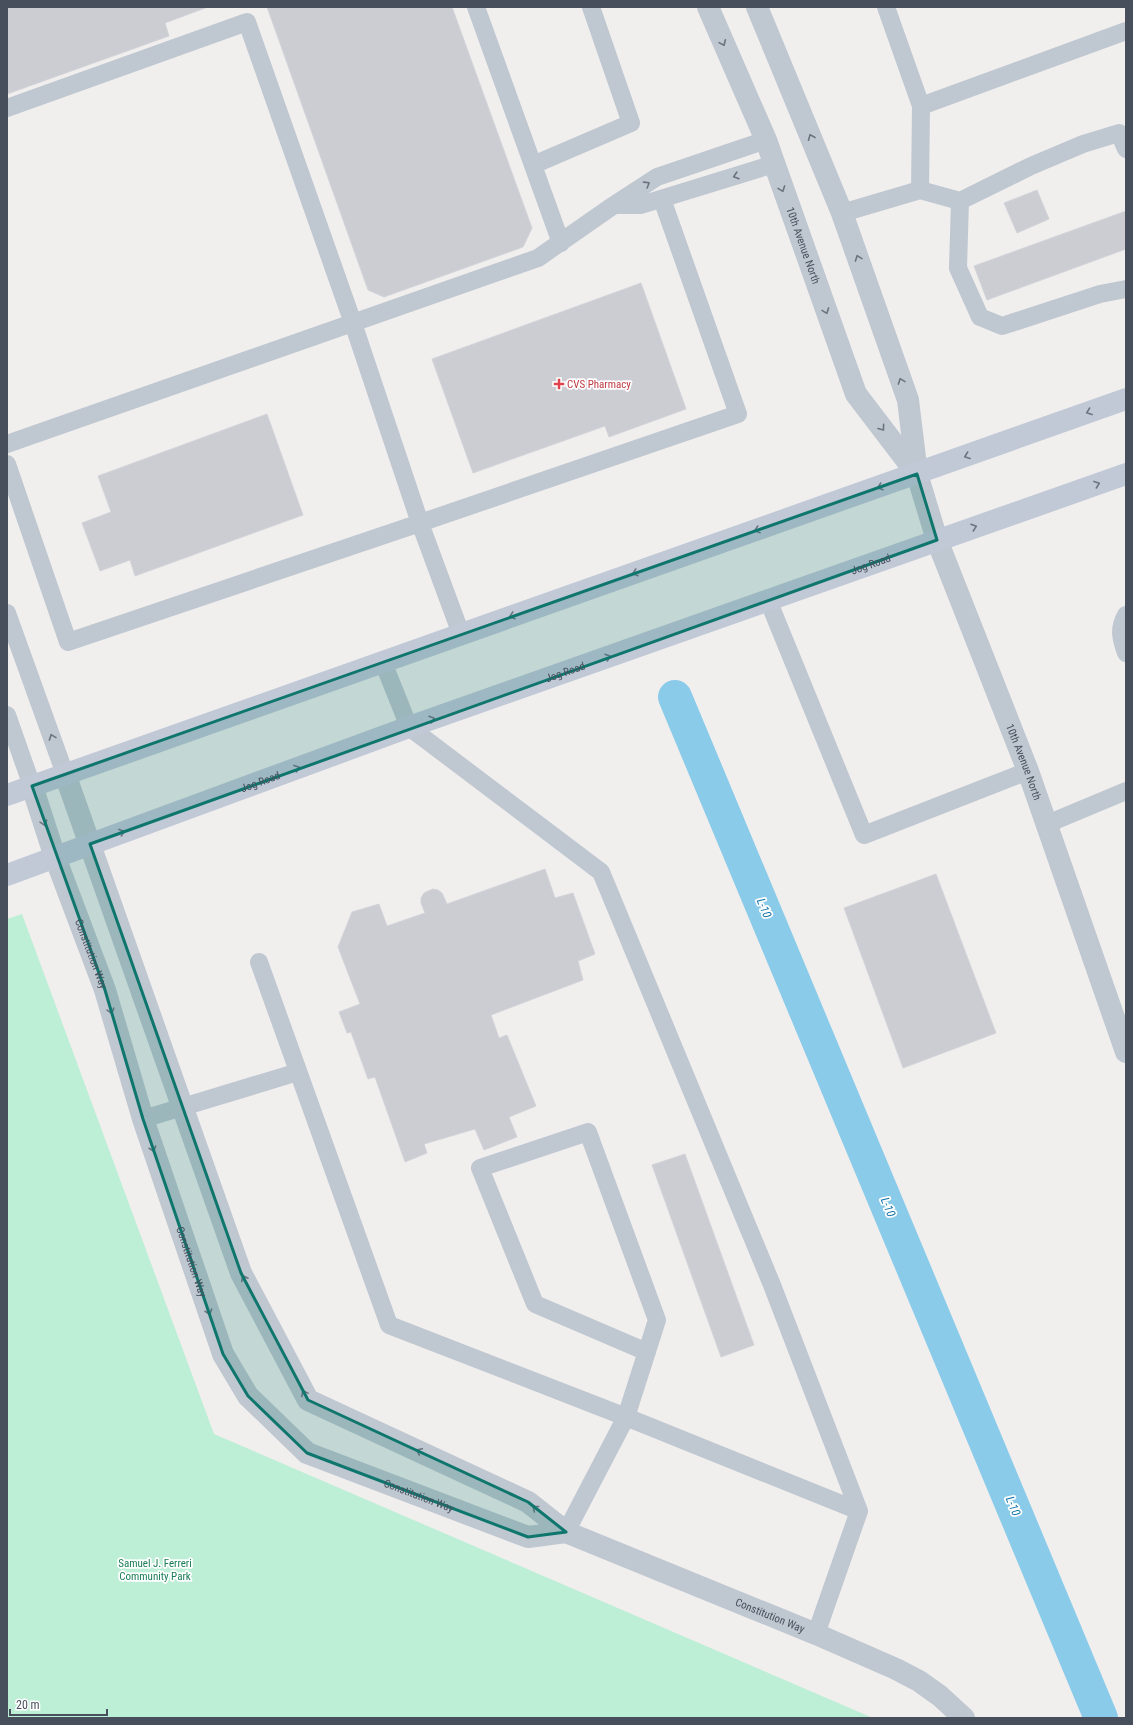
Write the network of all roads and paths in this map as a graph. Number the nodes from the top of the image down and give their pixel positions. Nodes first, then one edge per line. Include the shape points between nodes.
1 (476, 7) edge
2 (591, 7) edge
3 (708, 7) edge
4 (757, 7) edge
5 (886, 7) edge
6 (1126, 31) edge
7 (921, 106) junction
8 (7, 108) edge
9 (766, 140) junction
10 (1126, 149) edge
11 (774, 164) junction
12 (533, 165) junction
13 (920, 190) junction
14 (662, 199) junction
15 (960, 201) junction
16 (614, 205) junction
17 (842, 213) junction
18 (561, 243) junction
19 (1126, 289) edge
20 (353, 323) junction
21 (1126, 399) edge
22 (7, 444) edge
23 (7, 464) edge
24 (917, 474) junction
25 (1126, 474) edge
26 (420, 522) junction
27 (937, 540) junction
28 (768, 600) junction
29 (7, 613) edge
30 (1126, 615) edge
31 (461, 634) junction
32 (1126, 653) edge
33 (383, 662) junction
34 (7, 715) edge
35 (409, 727) junction
36 (1028, 771) junction
37 (65, 774) junction
38 (32, 786) junction
39 (1126, 791) edge
40 (7, 795) edge
41 (1047, 824) junction
42 (90, 844) junction
43 (55, 857) junction
44 (7, 875) edge
45 (259, 962) dead end
46 (1126, 1052) edge
47 (298, 1072) junction
48 (183, 1107) junction
49 (143, 1119) junction
50 (647, 1352) junction
51 (626, 1417) junction
52 (859, 1511) junction
53 (566, 1532) junction
54 (816, 1634) junction
55 (964, 1718) edge

1 - 12 lane
2 - 12 lane via 631,122
3 -> 9 street, 10th Avenue North
17 -> 4 street, 10th Avenue North
5 - 7 lane
6 - 7 lane
7 - 13 lane
8 - 20 lane via 247,22
9 - 11 street, 10th Avenue North
16 -> 9 lane via 657,177
10 - 15 lane via 1119,134 1083,144
11 -> 14 lane
11 -> 24 street, 10th Avenue North via 856,394
12 - 18 lane
13 - 15 lane
13 - 17 lane
14 - 16 lane via 641,205
14 - 26 lane via 738,414
15 - 19 lane via 958,268 980,317 1002,326 1100,294
16 - 18 lane
24 -> 17 street, 10th Avenue North via 908,400
18 - 20 lane via 538,258
20 - 22 lane
20 - 26 lane
21 -> 24 main road
23 - 26 lane via 68,642
24 - 27 street, 10th Avenue North
24 -> 31 main road
27 -> 25 main road, Jog Road
26 - 31 lane
27 - 28 main road, Jog Road
27 - 36 street, 10th Avenue North
35 -> 28 main road, Jog Road
28 - 36 lane via 864,835
37 -> 29 lane
30 - 32 lane via 1121,624 1120,638
31 - 33 main road
33 - 35 lane
33 - 37 main road
34 - 38 lane
42 -> 35 main road, Jog Road
35 - 52 lane via 601,872 772,1285
36 - 41 street, 10th Avenue North
37 - 38 main road
37 - 42 street, Constitution Way
38 - 40 main road
38 -> 43 street, Constitution Way
39 - 41 lane
41 - 46 street, 10th Avenue North
42 - 43 main road, Jog Road
42 - 48 street, Constitution Way
43 - 44 main road, Jog Road
43 -> 49 street, Constitution Way via 104,990
45 - 47 lane
47 - 48 lane
47 - 51 lane via 389,1325
48 - 49 lane
53 -> 48 street, Constitution Way via 528,1502 308,1400 241,1273
49 -> 53 street, Constitution Way via 223,1354 248,1396 307,1453 528,1537
50 - 50 lane via 657,1320 588,1132 480,1168 535,1304
50 - 51 lane
51 - 52 lane
51 - 53 lane
52 - 54 lane
53 - 54 street, Constitution Way
54 - 55 street, Constitution Way via 919,1681

